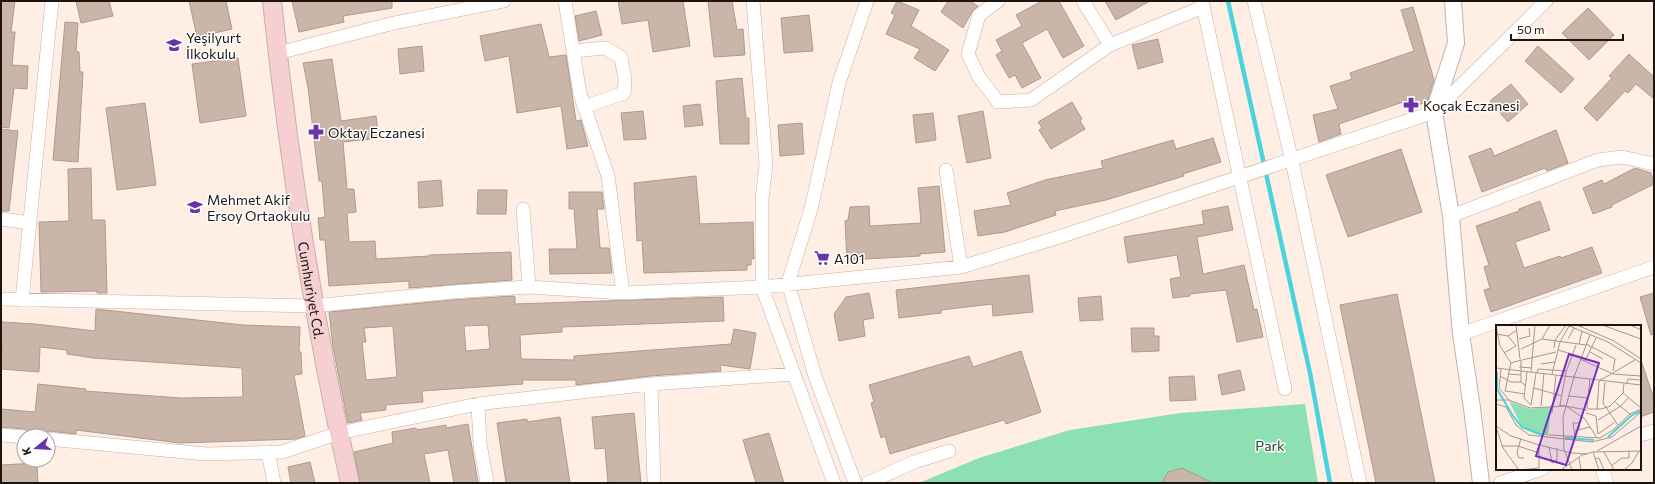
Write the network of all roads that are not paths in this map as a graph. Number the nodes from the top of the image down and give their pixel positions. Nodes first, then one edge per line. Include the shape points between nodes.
1 (52, 1) edge
2 (272, 1) edge
3 (504, 1) edge
4 (565, 1) edge
5 (753, 1) edge
6 (867, 1) edge
7 (998, 1) edge
8 (1083, 1) edge
9 (1254, 1) edge
10 (1453, 1) edge
11 (1546, 1) edge
12 (1203, 4) edge
13 (1110, 45) junction
14 (573, 51) junction
15 (278, 53) junction
16 (584, 107) junction
17 (1434, 112) junction
18 (1292, 161) junction
19 (1654, 164) edge
20 (946, 170) dead end
21 (1240, 177) junction
22 (523, 209) dead end
23 (1451, 216) junction
24 (1, 219) edge
25 (30, 223) junction
26 (960, 267) junction
27 (1654, 267) edge
28 (788, 283) junction
29 (529, 287) junction
30 (762, 287) junction
31 (623, 293) junction
32 (1, 299) edge
33 (22, 300) junction
34 (313, 306) junction
35 (1461, 334) junction
36 (794, 374) junction
37 (651, 384) junction
38 (1285, 389) dead end
39 (478, 404) junction
40 (1654, 431) edge
41 (339, 433) junction
42 (1, 434) edge
43 (1641, 435) edge
44 (16, 436) edge
45 (56, 440) edge
46 (949, 451) dead end
47 (268, 452) junction
48 (1539, 470) edge
49 (1602, 470) edge
50 (274, 483) edge
51 (350, 483) edge
52 (487, 483) edge
53 (654, 483) edge
54 (834, 483) edge
55 (855, 483) edge
56 (868, 483) edge
57 (1360, 483) edge
58 (1481, 483) edge
59 (1500, 483) edge
60 (1607, 483) edge

1 - 25 street
2 - 15 main road, Cumhuriyet Cd.
3 - 15 street via 394,23
4 - 14 street
5 - 30 street via 766,164 762,199
6 - 28 street via 839,83 811,209
7 - 13 street via 978,15 968,54 978,77 998,102 1031,100
8 - 13 street
9 - 18 street
10 - 17 street via 1456,43
11 - 17 street
12 - 13 street
12 - 21 street
14 - 16 street
14 - 16 street via 605,48 621,57 625,80 624,93
15 - 34 main road, Cumhuriyet Cd.
16 - 31 street via 608,176
17 - 18 street
17 - 23 street
18 - 21 street
18 - 57 street
19 - 23 street via 1622,157 1598,160
20 - 26 street
21 - 26 street
21 - 38 street
22 - 29 street
23 - 35 street
24 - 25 street
25 - 33 street
26 - 28 street
27 - 35 street
28 - 30 street
28 - 55 street via 815,376
29 - 31 street
29 - 34 street
30 - 31 street
30 - 36 street
32 - 33 street
33 - 34 street
34 - 41 main road, Cumhuriyet Cd.
35 - 58 street
36 - 37 street
36 - 54 street
37 - 39 street
37 - 53 street
39 - 41 street
39 - 52 street via 480,444
40 - 43 street
41 - 47 street via 282,452
41 - 51 main road, Cumhuriyet Cd.
42 - 44 street
45 - 47 street via 206,454
46 - 56 street via 914,462
47 - 50 street
48 - 59 street
49 - 60 street

